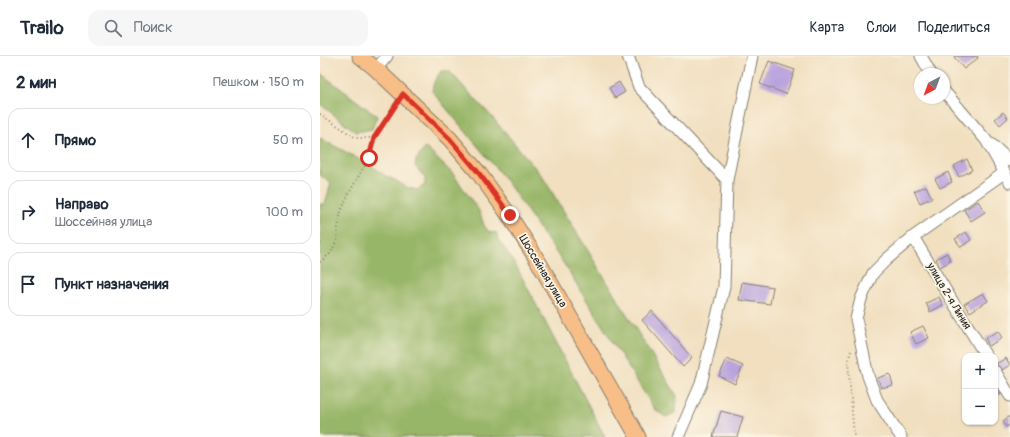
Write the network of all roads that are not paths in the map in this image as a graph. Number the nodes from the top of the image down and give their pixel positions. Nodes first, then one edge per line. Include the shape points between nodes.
1 (360, 56) edge
2 (387, 56) edge
3 (628, 56) edge
4 (752, 56) edge
5 (921, 56) edge
6 (928, 68) edge
7 (376, 69) junction
8 (950, 98) edge
9 (986, 140) junction
10 (1010, 161) edge
11 (1007, 178) edge
12 (727, 180) junction
13 (913, 237) junction
14 (984, 353) edge
15 (998, 377) edge
16 (1010, 396) edge
17 (638, 437) edge
18 (678, 437) edge
19 (901, 437) edge

1 - 7 main road, Шоссейная улица
2 - 7 street
3 - 12 street via 639,87
4 - 12 street
5 - 6 street
7 - 17 main road, Шоссейная улица via 450,139 510,215
8 - 9 street
9 - 10 street
9 - 11 street
11 - 13 street
12 - 18 street via 724,287 701,384
13 - 14 street, улица 2-я Линия
13 - 19 street via 873,274 861,299 856,319 868,376 877,400
15 - 16 street

